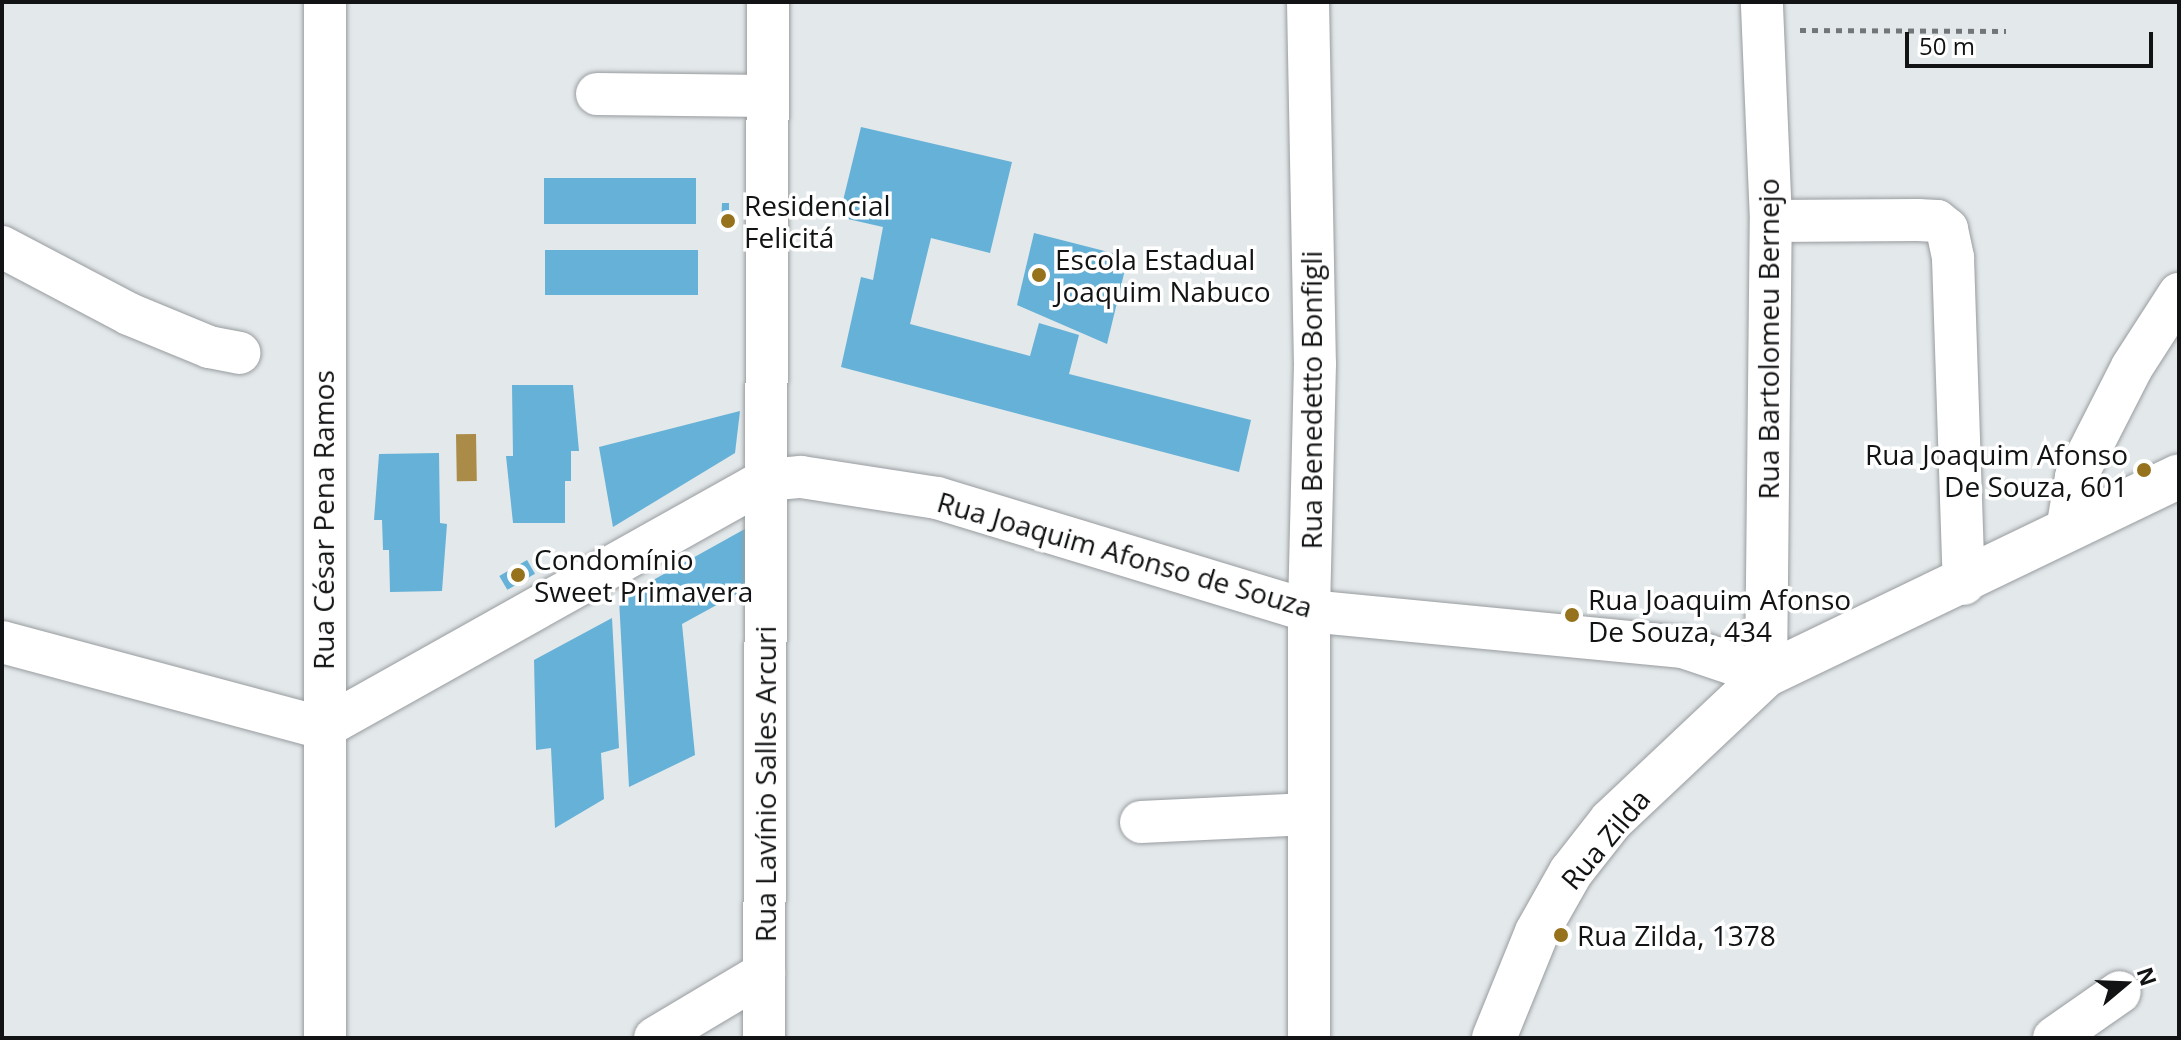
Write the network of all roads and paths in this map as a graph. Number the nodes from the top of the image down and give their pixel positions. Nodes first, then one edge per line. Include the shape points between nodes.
1 (325, 2) edge
2 (768, 2) edge
3 (1308, 2) edge
4 (1763, 16) edge
5 (2006, 31) dead end
6 (597, 94) dead end
7 (768, 96) junction
8 (1771, 221) junction
9 (2, 247) edge
10 (2179, 294) edge
11 (239, 353) dead end
12 (2179, 476) edge
13 (766, 480) junction
14 (2067, 530) junction
15 (1964, 584) junction
16 (1309, 611) junction
17 (2, 642) edge
18 (1766, 675) junction
19 (323, 728) junction
20 (1309, 814) junction
21 (1141, 822) dead end
22 (764, 973) junction
23 (2120, 992) dead end
24 (325, 1038) edge
25 (655, 1038) edge
26 (764, 1038) edge
27 (1309, 1038) edge
28 (1494, 1038) edge
29 (2054, 1038) edge

1 - 19 street, Rua César Pena Ramos
2 - 7 street, Rua Lavínio Salles Arcuri
3 - 16 street, Rua Benedetto Bonfigli via 1315,364
4 - 5 path
4 - 8 street, Rua Bartolomeu Bernejo
6 - 7 street
7 - 13 street, Rua Lavínio Salles Arcuri
8 - 15 street via 1937,221 1947,229 1953,258
8 - 18 street, Rua Bartolomeu Bernejo
9 - 11 street via 129,314 209,347
10 - 14 street via 2132,367 2076,477
12 - 14 main road
13 - 16 street, Rua Joaquim Afonso de Souza via 801,477 937,498
13 - 19 street, Rua Joaquim Afonso de Souza
13 - 22 street, Rua Lavínio Salles Arcuri
14 - 15 main road
15 - 18 main road
16 - 18 street, Rua Joaquim Afonso de Souza via 1683,647
16 - 20 street, Rua Benedetto Bonfigli
17 - 19 street
18 - 28 main road, Rua Zilda via 1611,821 1571,872 1537,932
19 - 24 street, Rua César Pena Ramos
20 - 21 street
20 - 27 street, Rua Benedetto Bonfigli
22 - 25 street
22 - 26 street, Rua Lavínio Salles Arcuri
23 - 29 street

